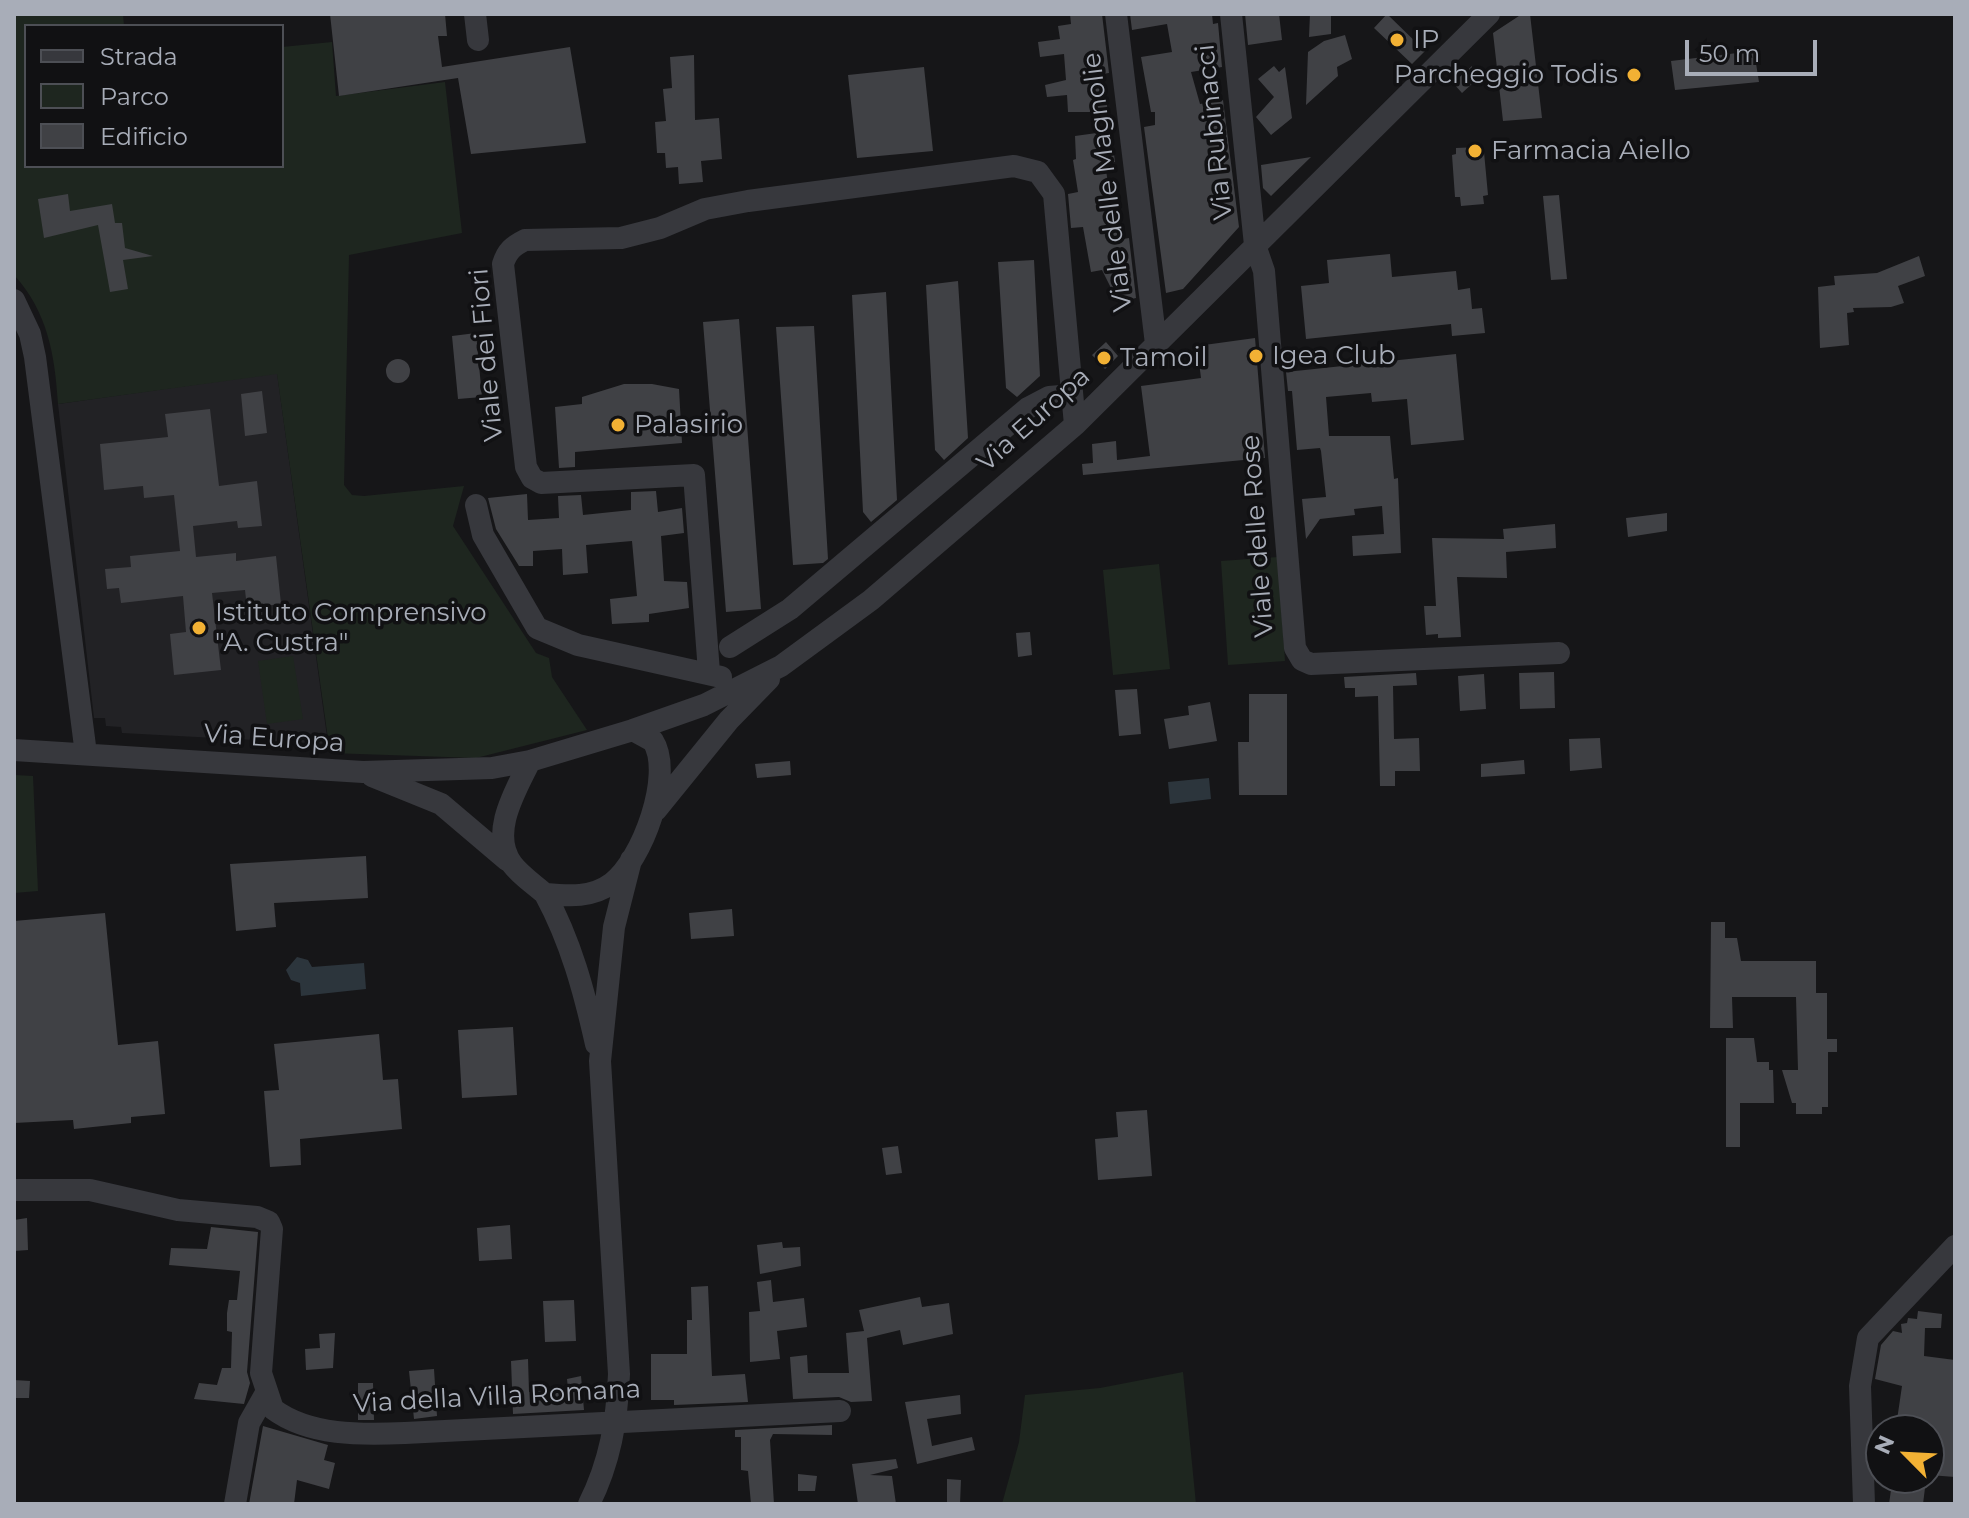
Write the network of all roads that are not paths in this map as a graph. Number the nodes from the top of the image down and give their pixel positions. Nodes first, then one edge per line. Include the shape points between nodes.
1 (475, 14) edge
2 (1116, 14) edge
3 (1231, 14) edge
4 (1489, 14) edge
5 (478, 40) dead end
6 (1255, 245) junction
7 (14, 300) edge
8 (1156, 344) junction
9 (1072, 395) junction
10 (1075, 425) junction
11 (476, 505) dead end
12 (730, 647) dead end
13 (1559, 653) dead end
14 (781, 666) junction
15 (709, 672) junction
16 (743, 685) junction
17 (633, 730) junction
18 (14, 750) edge
19 (86, 754) junction
20 (530, 761) junction
21 (363, 772) junction
22 (652, 815) junction
23 (631, 860) junction
24 (511, 864) junction
25 (545, 894) junction
26 (600, 1061) junction
27 (14, 1190) edge
28 (1955, 1246) edge
29 (266, 1393) junction
30 (840, 1411) dead end
31 (616, 1420) junction
32 (235, 1504) edge
33 (589, 1504) edge
34 (1864, 1504) edge

1 - 5 street
2 - 8 street, Viale delle Magnolie
3 - 6 street, Via Rubinacci
4 - 6 street, Via Europa
6 - 8 street, Via Europa
6 - 13 street, Viale delle Rose via 1264,271 1291,622 1302,660 1311,664
7 - 19 street via 35,357
8 - 10 street, Via Europa
9 - 10 street, Viale dei Fiori
9 - 12 street via 1049,397 1028,408 790,609
9 - 15 street, Viale dei Fiori via 1054,194 1038,172 1014,166 748,201 705,209 621,238 516,244 503,264 526,467 541,483 694,475
10 - 14 street, Via Europa via 871,600
11 - 15 street via 483,535 537,628 578,645
14 - 16 street, Via Europa
14 - 22 street
15 - 16 street
16 - 17 street, Via Europa
17 - 20 street
17 - 22 street via 653,741 659,751
18 - 19 street, Via Europa
19 - 21 street, Via Europa
20 - 21 street, Via Europa via 492,768
20 - 24 street via 509,802 503,841
21 - 24 street via 441,804
22 - 23 street
23 - 25 street via 613,882 590,894
23 - 26 street via 614,927
24 - 25 street
25 - 26 street via 565,930 581,977
26 - 31 street via 619,1374
27 - 29 street via 90,1190 156,1206 269,1222 261,1373
28 - 34 street via 1868,1338 1861,1371
29 - 31 street, Via della Villa Romana via 280,1415 339,1432
29 - 32 street via 249,1423
30 - 31 street, Via della Villa Romana
31 - 33 street via 602,1478

